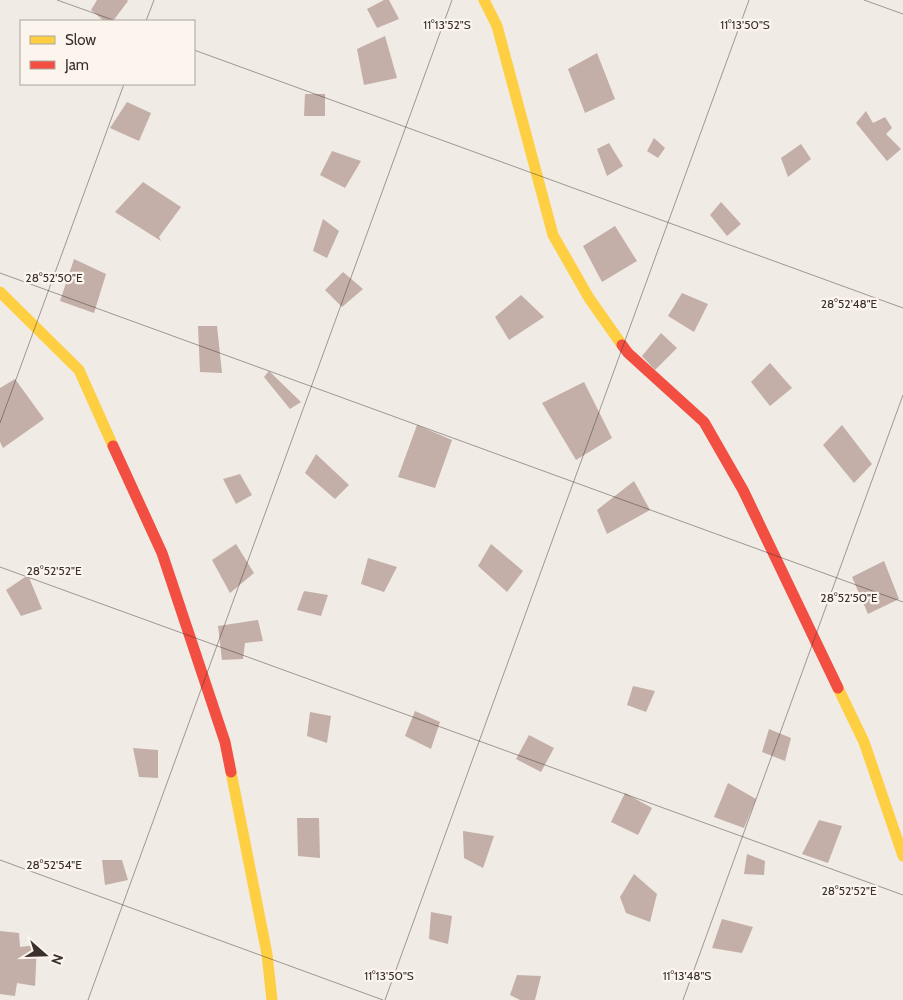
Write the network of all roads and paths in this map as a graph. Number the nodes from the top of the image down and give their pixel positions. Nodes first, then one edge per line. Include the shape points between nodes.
1 (484, 0) edge
2 (0, 292) edge
3 (903, 856) edge
4 (272, 1000) edge

1 - 3 street via 497,26 553,235 588,298 628,353 704,422 744,490 864,742
2 - 4 street via 79,370 162,553 225,742 267,954

